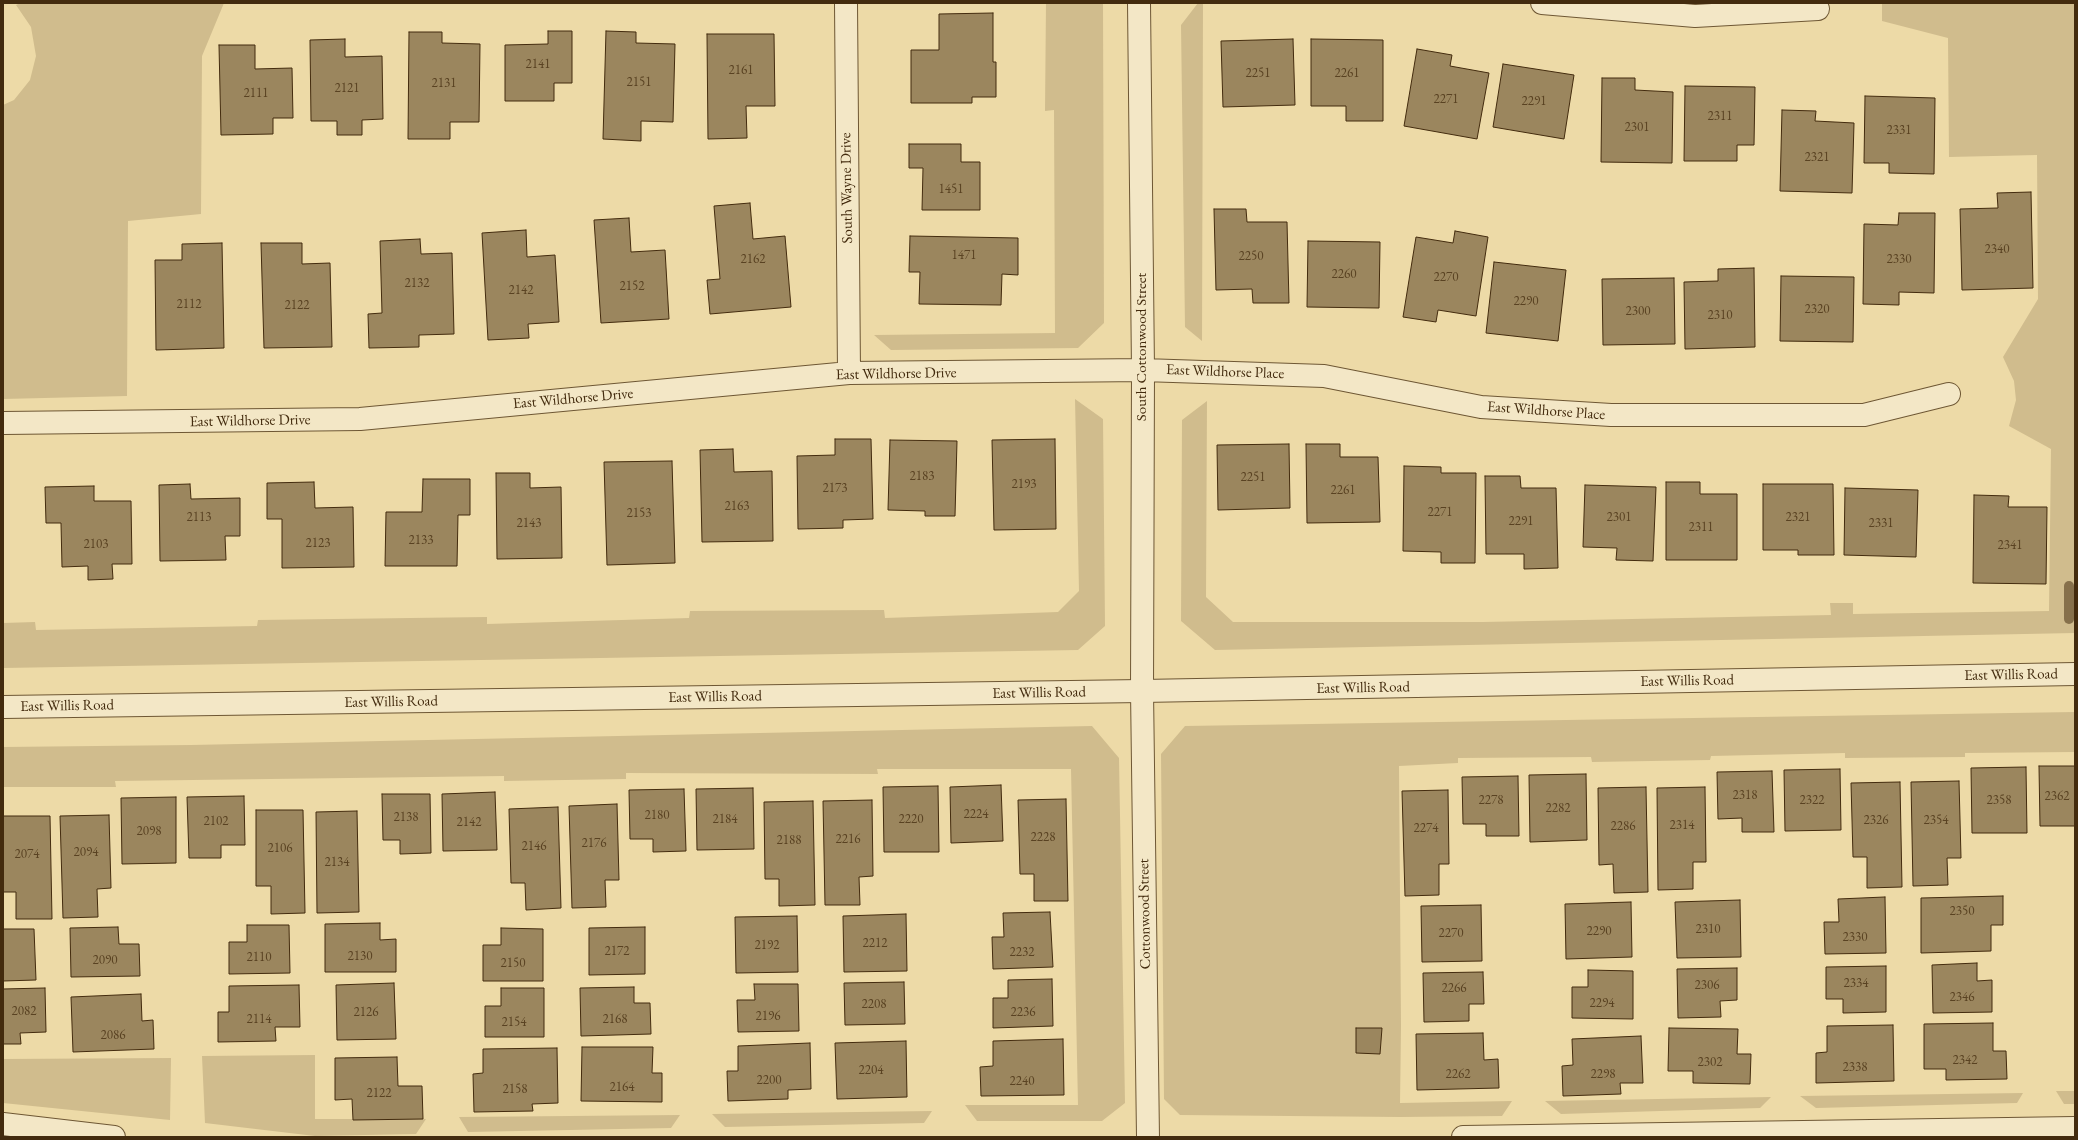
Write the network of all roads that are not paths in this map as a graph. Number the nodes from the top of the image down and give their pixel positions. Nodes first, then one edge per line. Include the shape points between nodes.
1 (846, 3) edge
2 (1139, 3) edge
3 (1542, 3) edge
4 (1818, 9) dead end
5 (1143, 370) junction
6 (849, 374) junction
7 (1949, 394) dead end
8 (3, 424) edge
9 (2075, 674) edge
10 (1142, 691) junction
11 (3, 707) edge
12 (3, 1124) edge
13 (2075, 1128) edge
14 (114, 1137) edge
15 (1148, 1137) edge
16 (1463, 1137) edge

1 - 6 street, South Wayne Drive
2 - 5 street, South Cottonwood Street
3 - 4 street via 1695,16
5 - 6 street, East Wildhorse Drive
5 - 7 street, East Wildhorse Place via 1324,376 1482,407 1611,415 1864,415
5 - 10 street, South Cottonwood Street
6 - 8 street, East Wildhorse Drive via 360,419
9 - 10 street, East Willis Road
10 - 11 street, East Willis Road
10 - 15 street, Cottonwood Street
12 - 14 street
13 - 16 street

